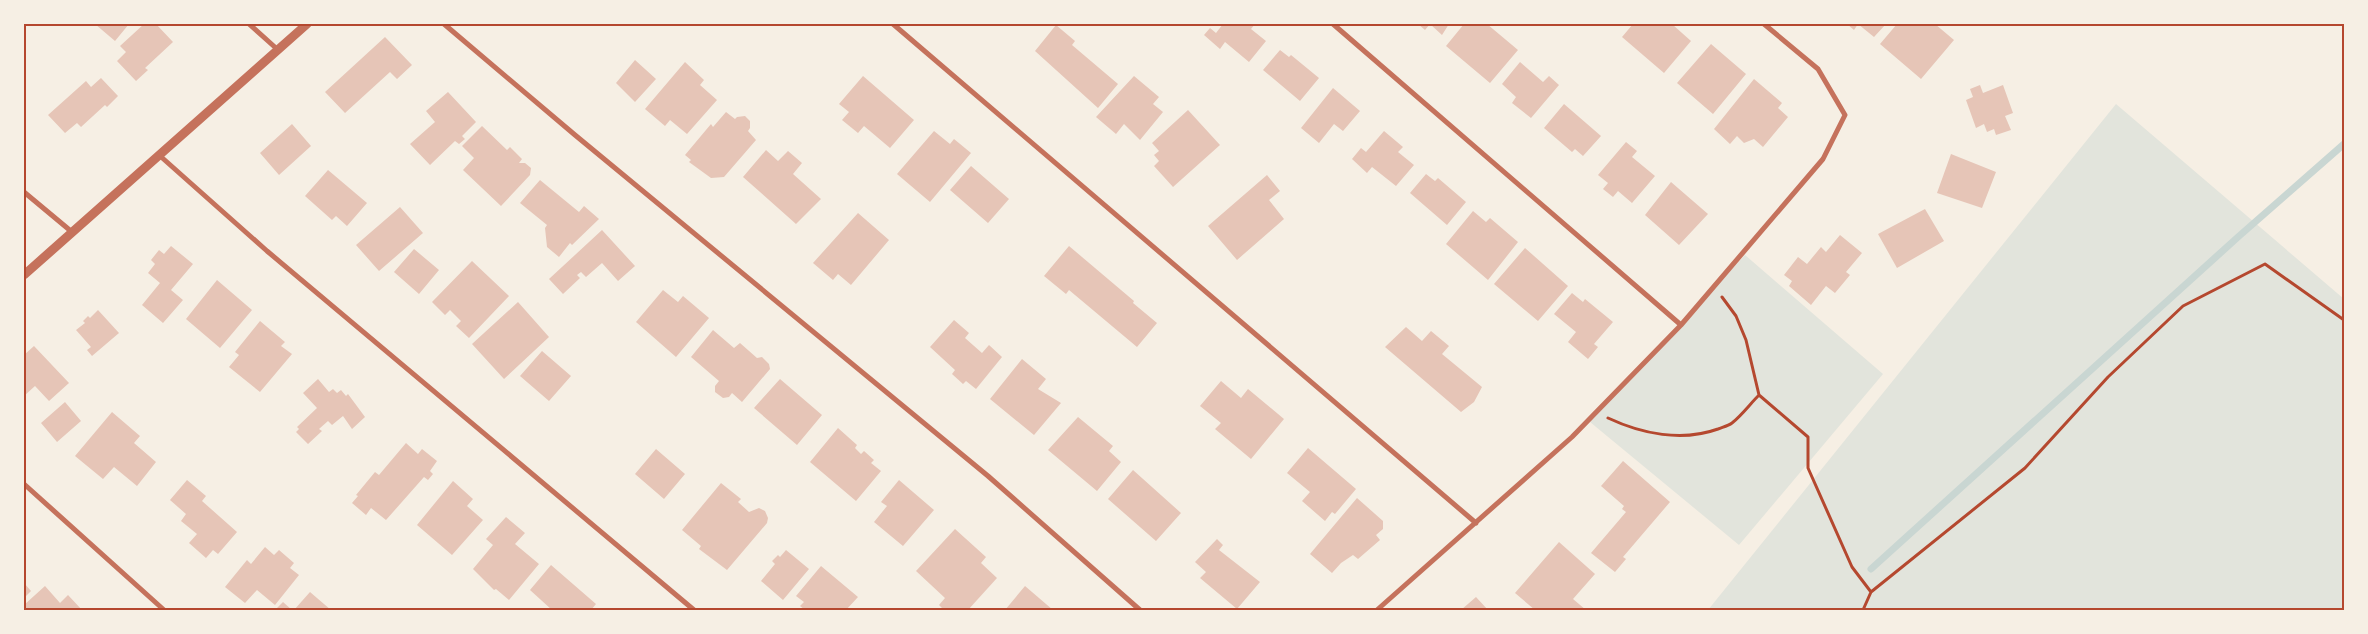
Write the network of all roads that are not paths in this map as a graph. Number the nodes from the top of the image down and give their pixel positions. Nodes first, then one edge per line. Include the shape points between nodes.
1 (249, 24) edge
2 (307, 24) edge
3 (444, 24) edge
4 (893, 24) edge
5 (1333, 24) edge
6 (1764, 24) edge
7 (278, 50) junction
8 (159, 155) junction
9 (24, 192) edge
10 (72, 232) junction
11 (24, 275) edge
12 (1681, 325) junction
13 (24, 484) edge
14 (1476, 523) junction
15 (164, 610) edge
16 (694, 610) edge
17 (1140, 610) edge
18 (1377, 610) edge

1 - 7 street
2 - 7 street
3 - 17 street via 988,476
4 - 14 street
5 - 12 street
6 - 12 street via 1818,69 1845,115 1823,160
7 - 8 street
8 - 10 street
8 - 16 street via 267,251
9 - 10 street
10 - 11 street
12 - 14 street via 1572,437
13 - 15 street
14 - 18 street

